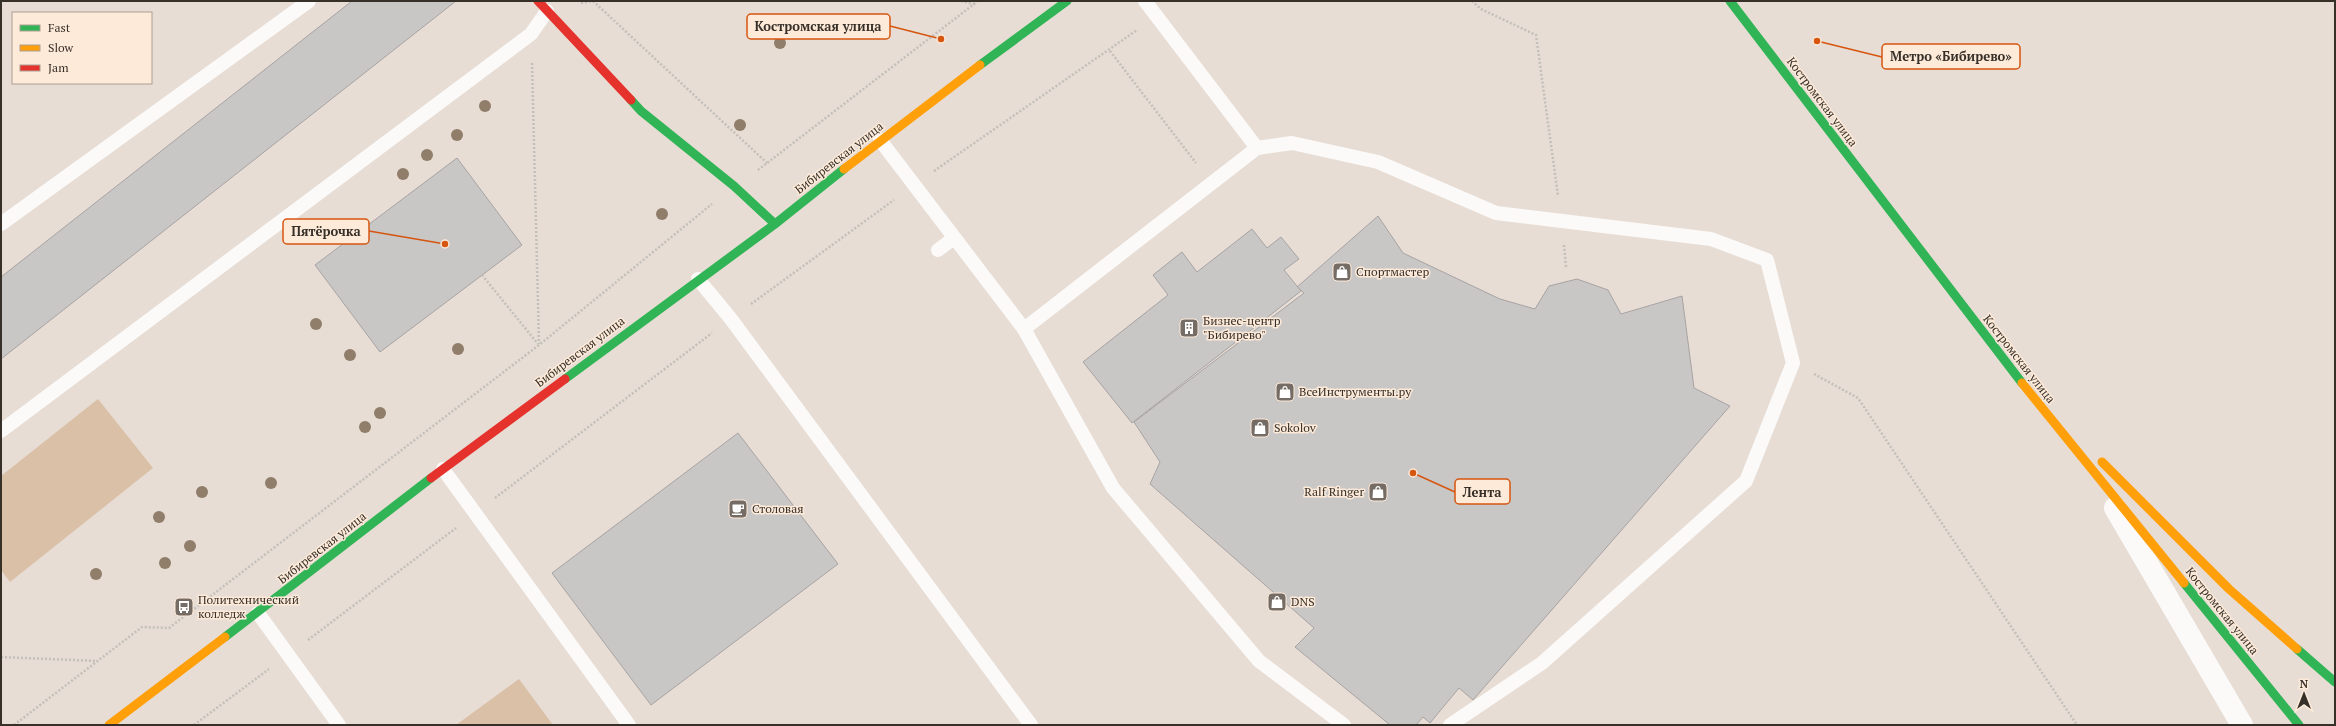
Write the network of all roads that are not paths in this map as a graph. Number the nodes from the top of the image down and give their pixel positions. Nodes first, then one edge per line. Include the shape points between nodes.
1 (309, 1) edge
2 (1067, 1) edge
3 (1145, 1) edge
4 (1730, 1) edge
5 (542, 6) edge
6 (880, 140) junction
7 (1257, 148) junction
8 (1, 224) edge
9 (775, 224) junction
10 (954, 238) junction
11 (938, 250) dead end
12 (698, 279) junction
13 (1024, 329) junction
14 (2019, 379) junction
15 (1, 431) edge
16 (2085, 446) dead end
17 (2094, 464) junction
18 (443, 469) junction
19 (258, 613) junction
20 (2335, 682) edge
21 (109, 725) edge
22 (339, 725) edge
23 (629, 725) edge
24 (1031, 725) edge
25 (1344, 725) edge
26 (1450, 725) edge
27 (2242, 725) edge
28 (2299, 725) edge

1 - 8 lane
2 - 6 main road, Бибиревская улица
3 - 7 lane
4 - 14 main road, Костромская улица
5 - 9 main road via 641,111 734,186
5 - 15 lane via 531,34
6 - 9 main road, Бибиревская улица
6 - 10 lane
7 - 13 lane
7 - 26 lane via 1292,143 1378,162 1496,213 1711,239 1767,260 1793,363 1746,481 1542,663
9 - 12 main road, Бибиревская улица
10 - 11 lane
10 - 13 lane
12 - 18 main road, Бибиревская улица
12 - 24 lane via 731,319
13 - 25 lane via 1113,488 1260,661
14 - 16 main road
14 - 17 main road, Костромская улица
17 - 20 main road via 2229,589
17 - 27 street
17 - 28 main road, Костромская улица
18 - 19 main road, Бибиревская улица
18 - 23 lane
19 - 21 main road, Бибиревская улица
19 - 22 lane

